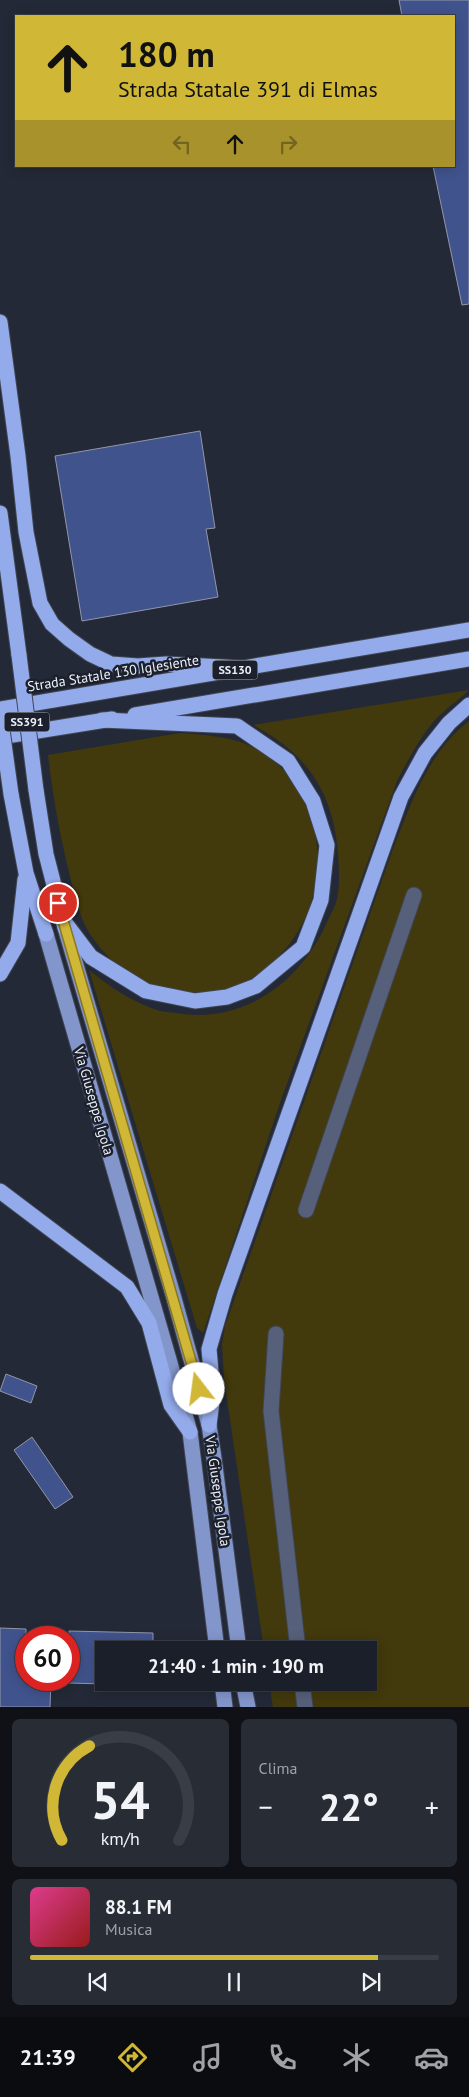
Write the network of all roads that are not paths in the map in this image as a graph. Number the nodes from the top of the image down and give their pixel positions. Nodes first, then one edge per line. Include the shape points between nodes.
1 (0, 322) edge
2 (0, 513) edge
3 (469, 630) edge
4 (469, 659) edge
5 (242, 668) junction
6 (469, 705) edge
7 (0, 709) edge
8 (0, 715) edge
9 (102, 720) junction
10 (0, 737) edge
11 (26, 873) junction
12 (414, 895) dead end
13 (64, 925) junction
14 (46, 934) joint
15 (0, 974) edge
16 (0, 1191) edge
17 (306, 1210) dead end
18 (276, 1334) dead end
19 (208, 1425) junction
20 (190, 1432) junction
21 (216, 1641) edge
22 (238, 1641) edge
23 (297, 1641) edge
24 (223, 1691) edge
25 (245, 1691) edge
26 (303, 1691) edge
27 (225, 1707) edge
28 (248, 1707) edge
29 (305, 1707) edge

1 - 5 highway via 26,532 40,603 52,624 90,654 110,664
2 - 13 highway, SS391, bridge via 36,790 46,854
3 - 5 highway, Strada Statale 130 Iglesiente / SS130
4 - 9 highway, SS130
5 - 7 highway, Strada Statale 130 Iglesiente / SS130
6 - 19 highway via 449,723 425,753 401,797 223,1303 209,1349 212,1394
8 - 11 highway, SS391, bridge
9 - 10 highway, SS130
9 - 13 highway via 236,726 288,762 313,801 327,845 321,900 303,947 256,986 228,997 195,1001 146,991 92,957
11 - 14 highway, SS391
11 - 15 highway via 18,943
12 - 17 street
13 - 19 main road, Via Giuseppe Igola
14 - 20 main road, Via Giuseppe Igola
16 - 20 highway via 127,1287 149,1323 171,1405
18 - 23 street via 271,1411
19 - 22 main road, Via Giuseppe Igola
20 - 21 main road, Via Giuseppe Igola
24 - 27 main road
25 - 28 main road
26 - 29 street

